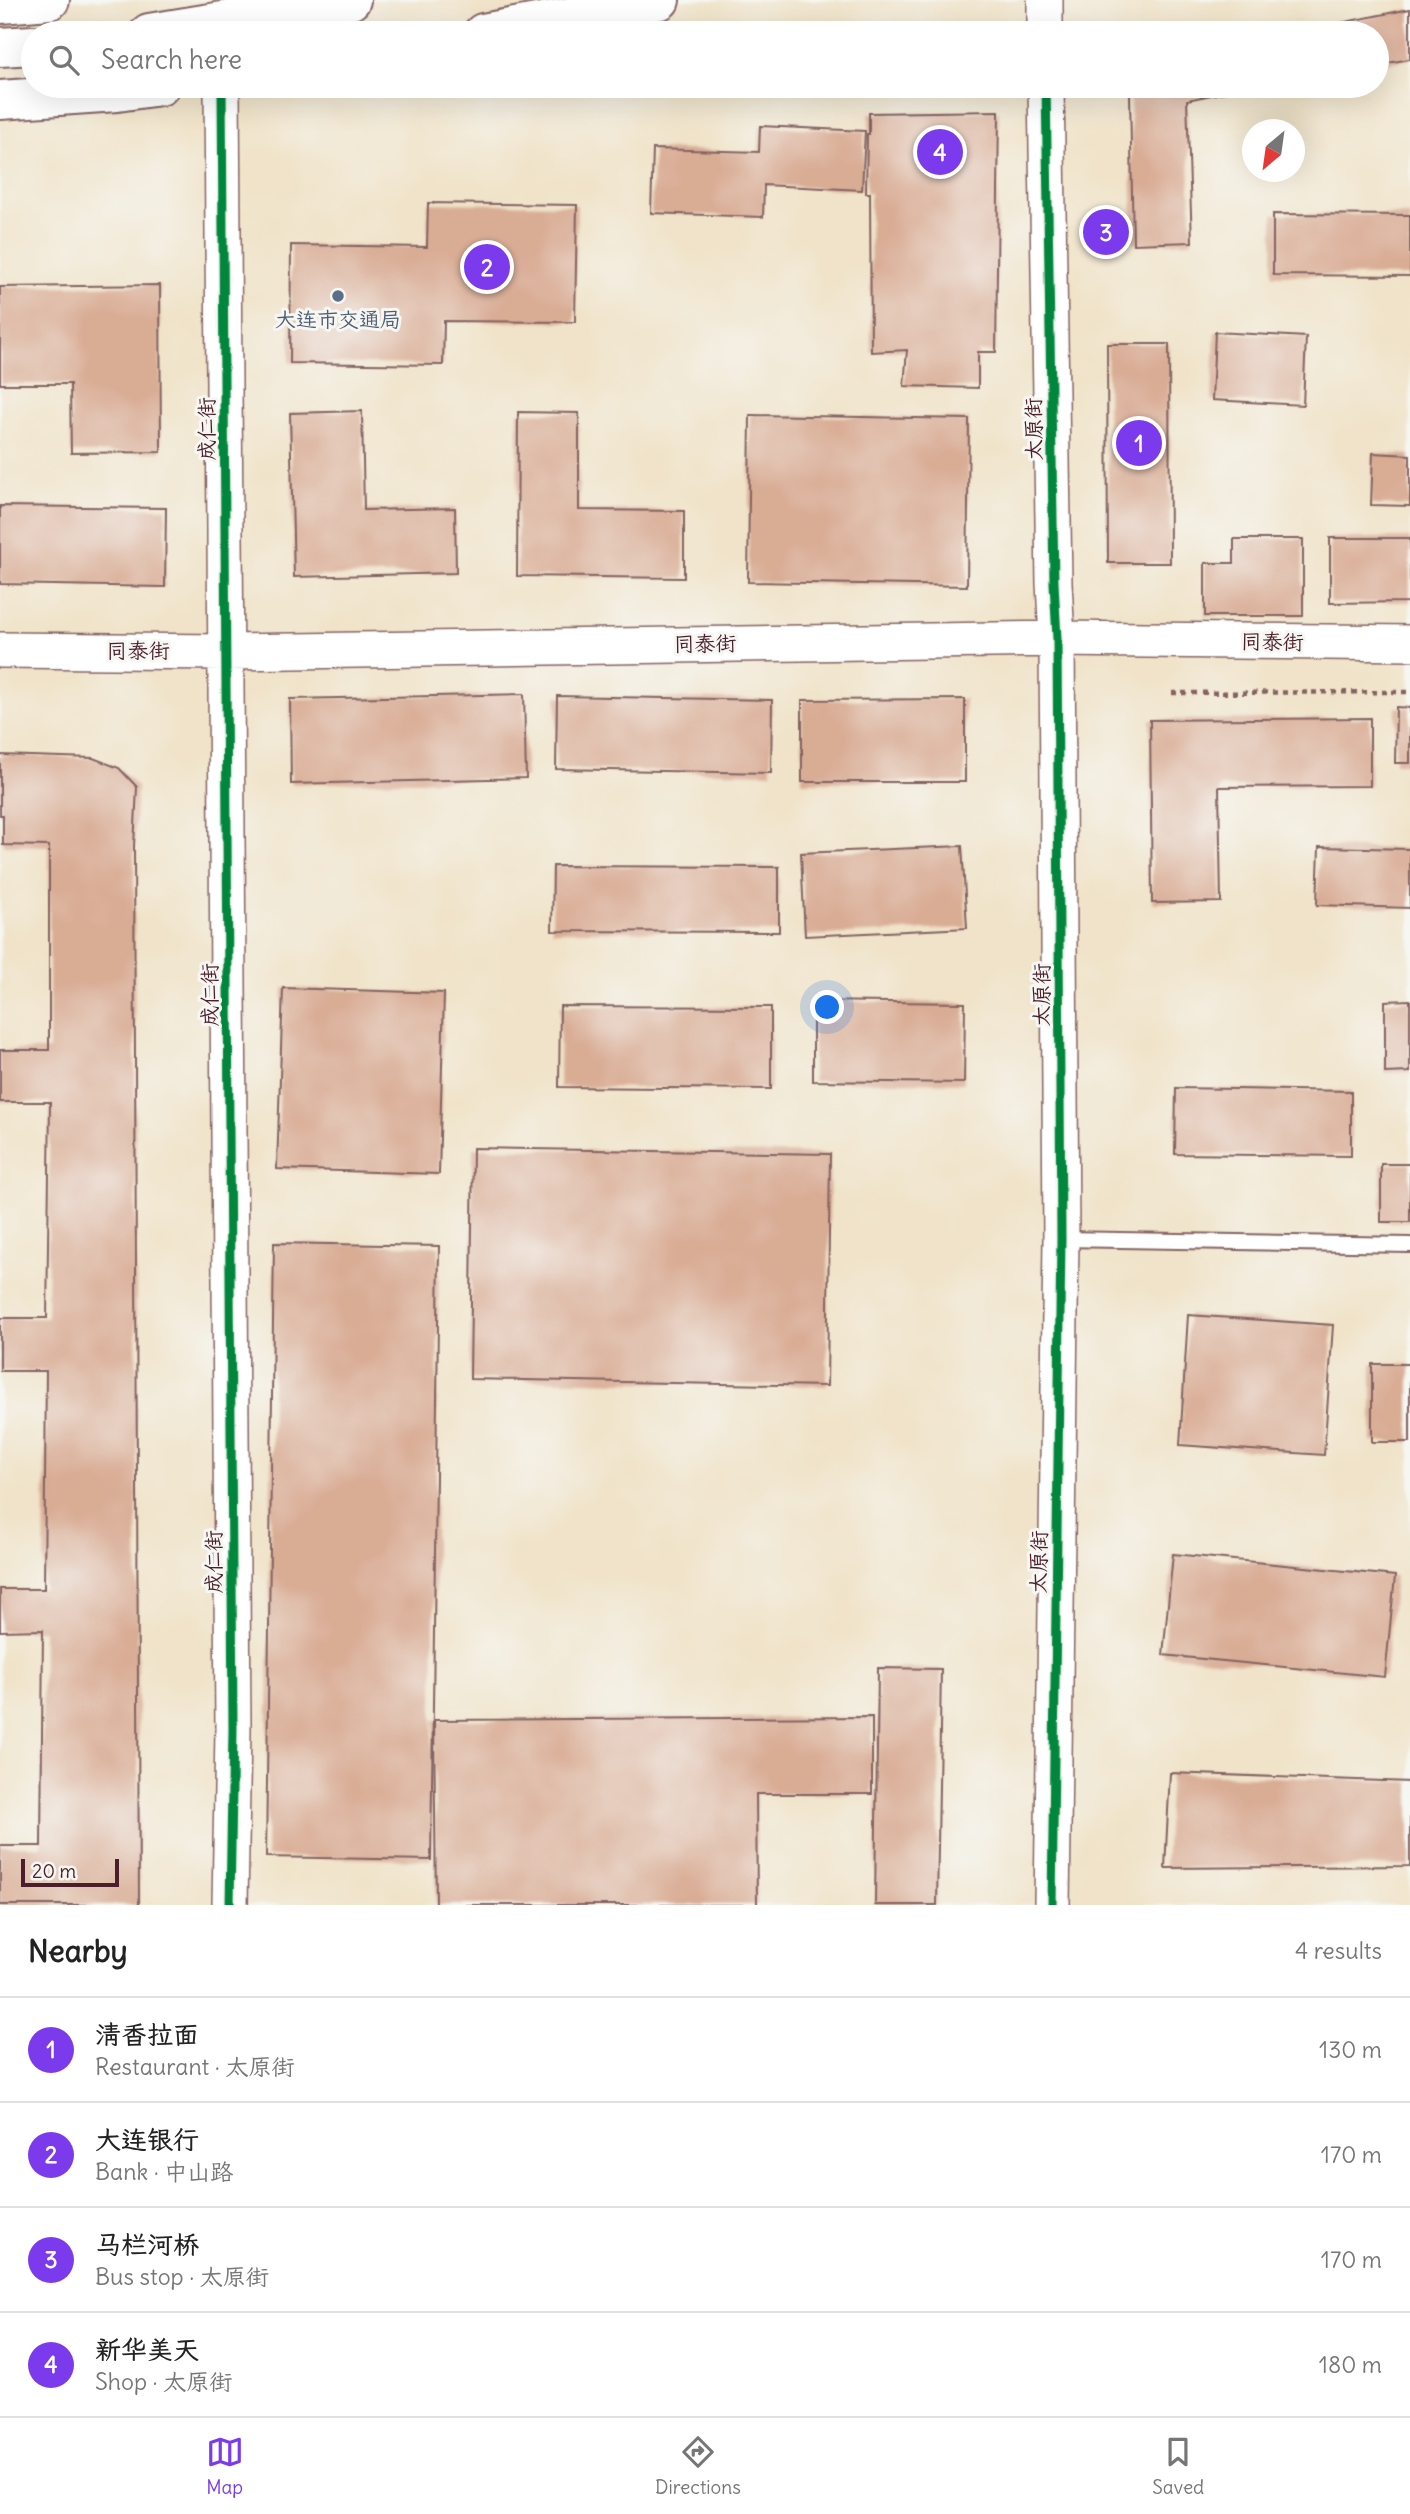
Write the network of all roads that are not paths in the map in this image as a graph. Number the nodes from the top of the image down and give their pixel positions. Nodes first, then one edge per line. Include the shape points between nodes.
1 (50, 0) edge
2 (351, 0) edge
3 (660, 0) edge
4 (1045, 0) edge
5 (0, 4) edge
6 (221, 18) edge
7 (547, 21) edge
8 (1045, 21) edge
9 (21, 46) edge
10 (0, 47) edge
11 (29, 98) edge
12 (222, 98) edge
13 (1046, 98) edge
14 (0, 100) edge
15 (1057, 639) junction
16 (1410, 643) edge
17 (0, 650) edge
18 (226, 652) junction
19 (1061, 1239) junction
20 (1410, 1245) edge
21 (230, 1905) edge
22 (1052, 1905) edge

1 - 5 main road
2 - 6 main road
3 - 7 main road
4 - 8 street
9 - 10 main road
11 - 14 main road
12 - 18 street, 成仁街
13 - 15 street, 太原街
15 - 16 street, 同泰街
15 - 18 street, 同泰街
15 - 19 street, 太原街
17 - 18 street, 同泰街
18 - 21 street, 成仁街 via 233,1729
19 - 20 lane
19 - 22 street, 太原街

